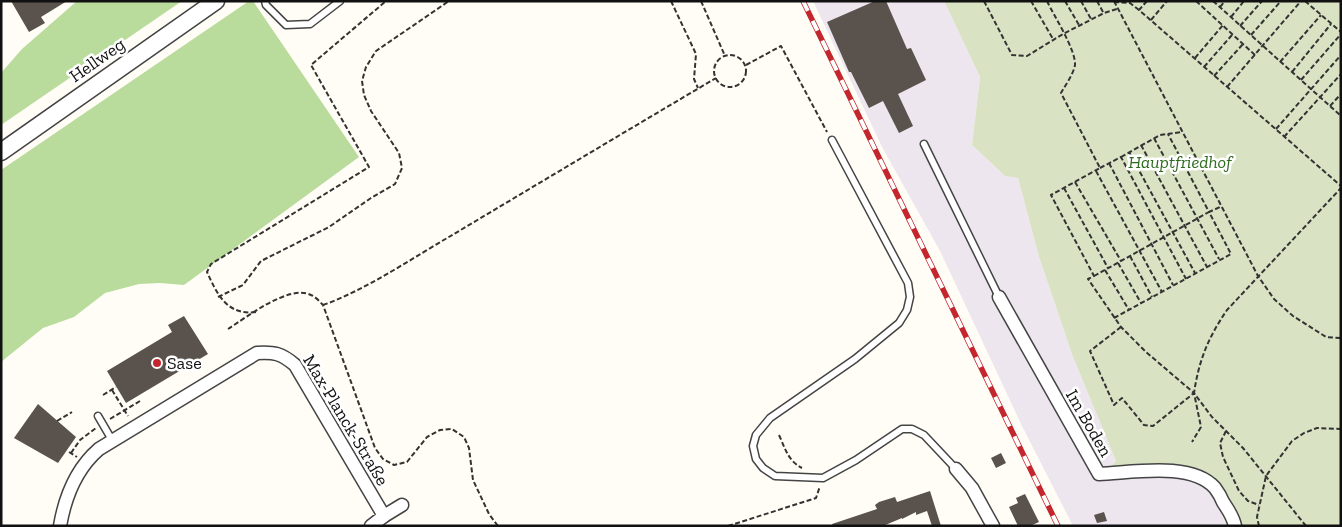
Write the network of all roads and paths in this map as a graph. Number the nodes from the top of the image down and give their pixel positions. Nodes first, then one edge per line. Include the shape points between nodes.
1 (216, 1) edge
2 (265, 1) edge
3 (340, 1) edge
4 (386, 1) edge
5 (449, 1) edge
6 (671, 1) edge
7 (701, 1) edge
8 (984, 1) edge
9 (1031, 1) edge
10 (1046, 1) edge
11 (1065, 1) edge
12 (1080, 1) edge
13 (1097, 1) edge
14 (1147, 1) edge
15 (1167, 1) edge
16 (1196, 1) edge
17 (1213, 1) edge
18 (1225, 1) edge
19 (1244, 1) edge
20 (1262, 1) edge
21 (1281, 1) edge
22 (1301, 1) edge
23 (1305, 1) edge
24 (1114, 2) edge
25 (1131, 2) edge
26 (1220, 7) junction
27 (1117, 9) junction
28 (1139, 10) junction
29 (1104, 13) junction
30 (1321, 15) junction
31 (1231, 17) junction
32 (1091, 20) junction
33 (1151, 20) junction
34 (1331, 24) junction
35 (1223, 25) junction
36 (1079, 26) junction
37 (1240, 26) junction
38 (1341, 33) edge
39 (1063, 34) junction
40 (1232, 34) junction
41 (1251, 35) junction
42 (1053, 39) junction
43 (1243, 44) junction
44 (1263, 46) junction
45 (1255, 55) junction
46 (1341, 55) edge
47 (725, 56) junction
48 (1194, 58) junction
49 (1280, 62) junction
50 (746, 65) junction
51 (1204, 67) junction
52 (1292, 72) junction
53 (1341, 74) edge
54 (1214, 76) junction
55 (716, 78) junction
56 (1302, 80) junction
57 (1227, 87) junction
58 (698, 88) junction
59 (1311, 89) junction
60 (1341, 94) edge
61 (1320, 97) junction
62 (1330, 106) junction
63 (1341, 116) edge
64 (1276, 130) junction
65 (1182, 132) junction
66 (1168, 134) junction
67 (1284, 137) junction
68 (1154, 138) junction
69 (832, 140) joint
70 (924, 144) dead end
71 (1141, 145) junction
72 (1, 152) edge
73 (1129, 152) junction
74 (1120, 157) junction
75 (1109, 163) junction
76 (1100, 168) junction
77 (1096, 170) junction
78 (1075, 182) junction
79 (1341, 187) edge
80 (1064, 188) junction
81 (1221, 206) junction
82 (1209, 212) junction
83 (1198, 219) junction
84 (1185, 226) junction
85 (1173, 232) junction
86 (1164, 238) junction
87 (1152, 244) junction
88 (1140, 250) junction
89 (1130, 256) junction
90 (1220, 260) junction
91 (1120, 262) junction
92 (1207, 267) junction
93 (1107, 269) junction
94 (1196, 273) junction
95 (1094, 276) junction
96 (1258, 276) junction
97 (1186, 279) junction
98 (1173, 286) junction
99 (1162, 292) junction
100 (218, 297) junction
101 (999, 297) joint
102 (1152, 297) junction
103 (1141, 303) junction
104 (323, 305) junction
105 (1129, 310) junction
106 (256, 312) junction
107 (1114, 318) junction
108 (1122, 327) junction
109 (228, 329) dead end
110 (1341, 338) edge
111 (116, 387) dead end
112 (112, 390) junction
113 (1194, 393) junction
114 (103, 395) dead end
115 (72, 412) dead end
116 (98, 416) dead end
117 (57, 421) dead end
118 (135, 427) junction
119 (1341, 429) edge
120 (1226, 431) junction
121 (779, 435) dead end
122 (112, 440) junction
123 (1192, 442) dead end
124 (806, 469) dead end
125 (956, 469) joint
126 (1266, 476) junction
127 (823, 478) junction
128 (402, 505) dead end
129 (1259, 505) junction
130 (384, 516) junction
131 (60, 526) edge
132 (371, 526) edge
133 (498, 526) edge
134 (728, 526) edge
135 (993, 526) edge
136 (1235, 526) edge
137 (1259, 526) edge
138 (1306, 526) edge

1 - 72 street, Hellweg
2 - 3 lane via 286,25 310,24
4 - 100 path via 311,66 369,167 211,264 207,272
5 - 100 path via 376,51 366,67 362,82 364,95 399,153 402,168 395,184 329,227 261,261 243,286
6 - 58 path via 696,54 694,78
7 - 47 path
8 - 42 path via 1012,55 1027,56
9 - 42 path
10 - 39 path
11 - 36 path
12 - 32 path
13 - 29 path
14 - 28 path
15 - 33 path
16 - 35 path
17 - 26 path
18 - 26 path
19 - 31 path
20 - 37 path
21 - 41 path
22 - 44 path
23 - 30 path
24 - 25 path
24 - 27 path
25 - 28 path
26 - 31 path
27 - 29 path
27 - 65 path
28 - 33 path
29 - 32 path
30 - 34 path
30 - 49 path
31 - 37 path
32 - 36 path
33 - 48 path
34 - 38 path
34 - 52 path
35 - 40 path
35 - 48 path
36 - 39 path
37 - 41 path
38 - 56 path
39 - 42 path
39 - 76 path via 1073,51 1075,65 1061,93
40 - 43 path
40 - 51 path
41 - 44 path
43 - 45 path
43 - 54 path
44 - 45 path
44 - 49 path
45 - 57 path
46 - 59 path
47 - 50 path via 735,55
47 - 55 path via 715,67
48 - 51 path
49 - 52 path
50 - 55 path via 743,81 734,87 723,85
50 - 69 path via 781,46
51 - 54 path
52 - 56 path
53 - 61 path
54 - 57 path
55 - 58 path
56 - 59 path
57 - 64 path
58 - 104 path via 377,278
59 - 61 path
59 - 64 path
60 - 62 path
61 - 62 path
61 - 67 path
62 - 63 path
64 - 67 path
65 - 66 path
65 - 81 path
66 - 68 path
66 - 82 path
67 - 79 path
68 - 71 path
68 - 83 path
69 - 127 lane via 908,283 910,297 899,323 855,359 770,418 756,435 753,446 756,459 774,476
70 - 101 lane
71 - 73 path
71 - 84 path
73 - 74 path
73 - 85 path
74 - 75 path
74 - 86 path
75 - 76 path
75 - 87 path
76 - 77 path
77 - 78 path
77 - 88 path
78 - 80 path
78 - 91 path
79 - 96 path
80 - 93 path
80 - 95 path via 1051,195
81 - 82 path
81 - 96 path
82 - 83 path
82 - 90 path via 1231,254
83 - 84 path
83 - 90 path
84 - 85 path
84 - 92 path
85 - 86 path
85 - 94 path
86 - 87 path
86 - 97 path
87 - 88 path
87 - 98 path
88 - 89 path
88 - 99 path
89 - 91 path
89 - 102 path
90 - 92 path
91 - 93 path
91 - 103 path
92 - 94 path
93 - 95 path
93 - 105 path
94 - 97 path
95 - 107 path via 1088,279
96 - 110 path via 1274,299 1293,316 1326,337
96 - 113 path via 1226,310 1215,328 1205,348
97 - 98 path
98 - 99 path
99 - 102 path
100 - 106 path via 234,309
101 - 136 street, Im Boden via 1099,474 1160,470 1203,479 1215,488 1234,518
102 - 103 path
103 - 105 path
104 - 106 path via 311,295 294,293
104 - 133 path via 375,448 383,459 394,465 407,462 427,437 440,430 452,429 464,437 473,480
105 - 107 path
106 - 109 path
107 - 108 path
108 - 113 path
108 - 113 path via 1090,352 1114,405 1122,398 1144,425 1153,426
111 - 112 path
112 - 114 path
112 - 118 path
113 - 120 path
113 - 123 path via 1201,427
115 - 117 path
116 - 122 lane
118 - 122 street, Max-Planck-Straße
118 - 130 street, Max-Planck-Straße via 256,353 272,352 286,357 296,365
119 - 126 path via 1317,428 1304,433 1292,441
120 - 126 path
120 - 129 path via 1220,442 1223,457 1239,491 1248,501
121 - 124 path via 789,458
122 - 131 street, Max-Planck-Straße via 85,463 67,496
125 - 127 lane via 924,435 912,429 902,429
125 - 135 street via 972,488
126 - 129 path
126 - 138 path
127 - 134 path via 816,498
128 - 130 street
129 - 137 path
130 - 132 street

